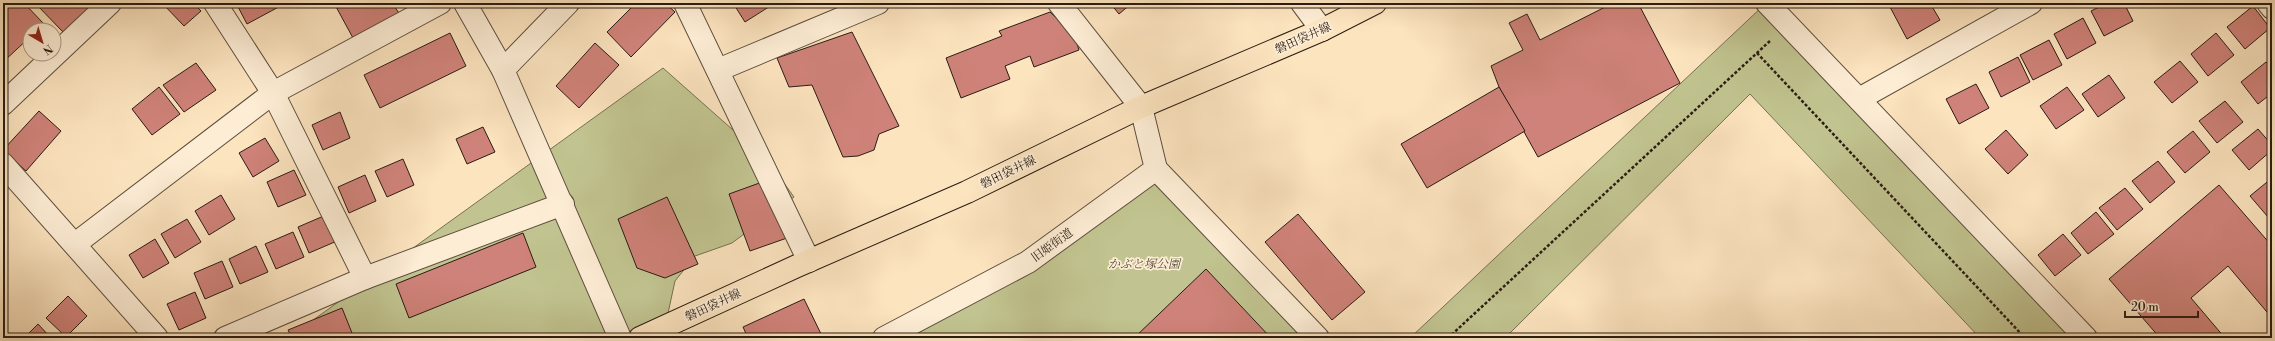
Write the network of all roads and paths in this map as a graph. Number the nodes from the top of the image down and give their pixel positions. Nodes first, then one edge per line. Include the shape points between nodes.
1 (110, 3) edge
2 (214, 3) edge
3 (440, 3) edge
4 (465, 3) edge
5 (568, 3) edge
6 (686, 3) edge
7 (878, 3) edge
8 (1059, 3) edge
9 (1302, 3) edge
10 (1375, 3) edge
11 (1767, 3) edge
12 (2031, 3) edge
13 (2268, 3) edge
14 (2272, 8) edge
15 (1788, 25) junction
16 (1322, 30) junction
17 (1758, 54) junction
18 (503, 70) junction
19 (718, 70) junction
20 (273, 94) junction
21 (1859, 99) junction
22 (3, 104) edge
23 (1141, 107) junction
24 (3, 164) edge
25 (1156, 169) junction
26 (563, 204) junction
27 (75, 244) junction
28 (809, 261) junction
29 (365, 278) junction
30 (157, 338) edge
31 (225, 338) edge
32 (620, 338) edge
33 (640, 338) edge
34 (884, 338) edge
35 (1318, 338) edge
36 (1448, 338) edge
37 (2025, 338) edge
38 (2086, 338) edge

1 - 22 street
2 - 20 street
3 - 20 street
4 - 18 street
5 - 18 street
6 - 19 street
7 - 19 street
8 - 23 street
9 - 16 street
10 - 16 main road, 磐田袋井線
11 - 15 street
12 - 21 street
13 - 14 street
15 - 17 path
15 - 21 street
16 - 23 main road, 磐田袋井線
17 - 36 path
17 - 37 path
18 - 26 street
19 - 28 street
20 - 27 street
20 - 29 street
21 - 38 street
23 - 25 street
23 - 28 main road, 磐田袋井線 via 967,192
24 - 27 street
25 - 34 street, 旧姫街道 via 1028,262
25 - 35 street
26 - 29 street
26 - 32 street
27 - 30 street
28 - 33 main road, 磐田袋井線
29 - 31 street

